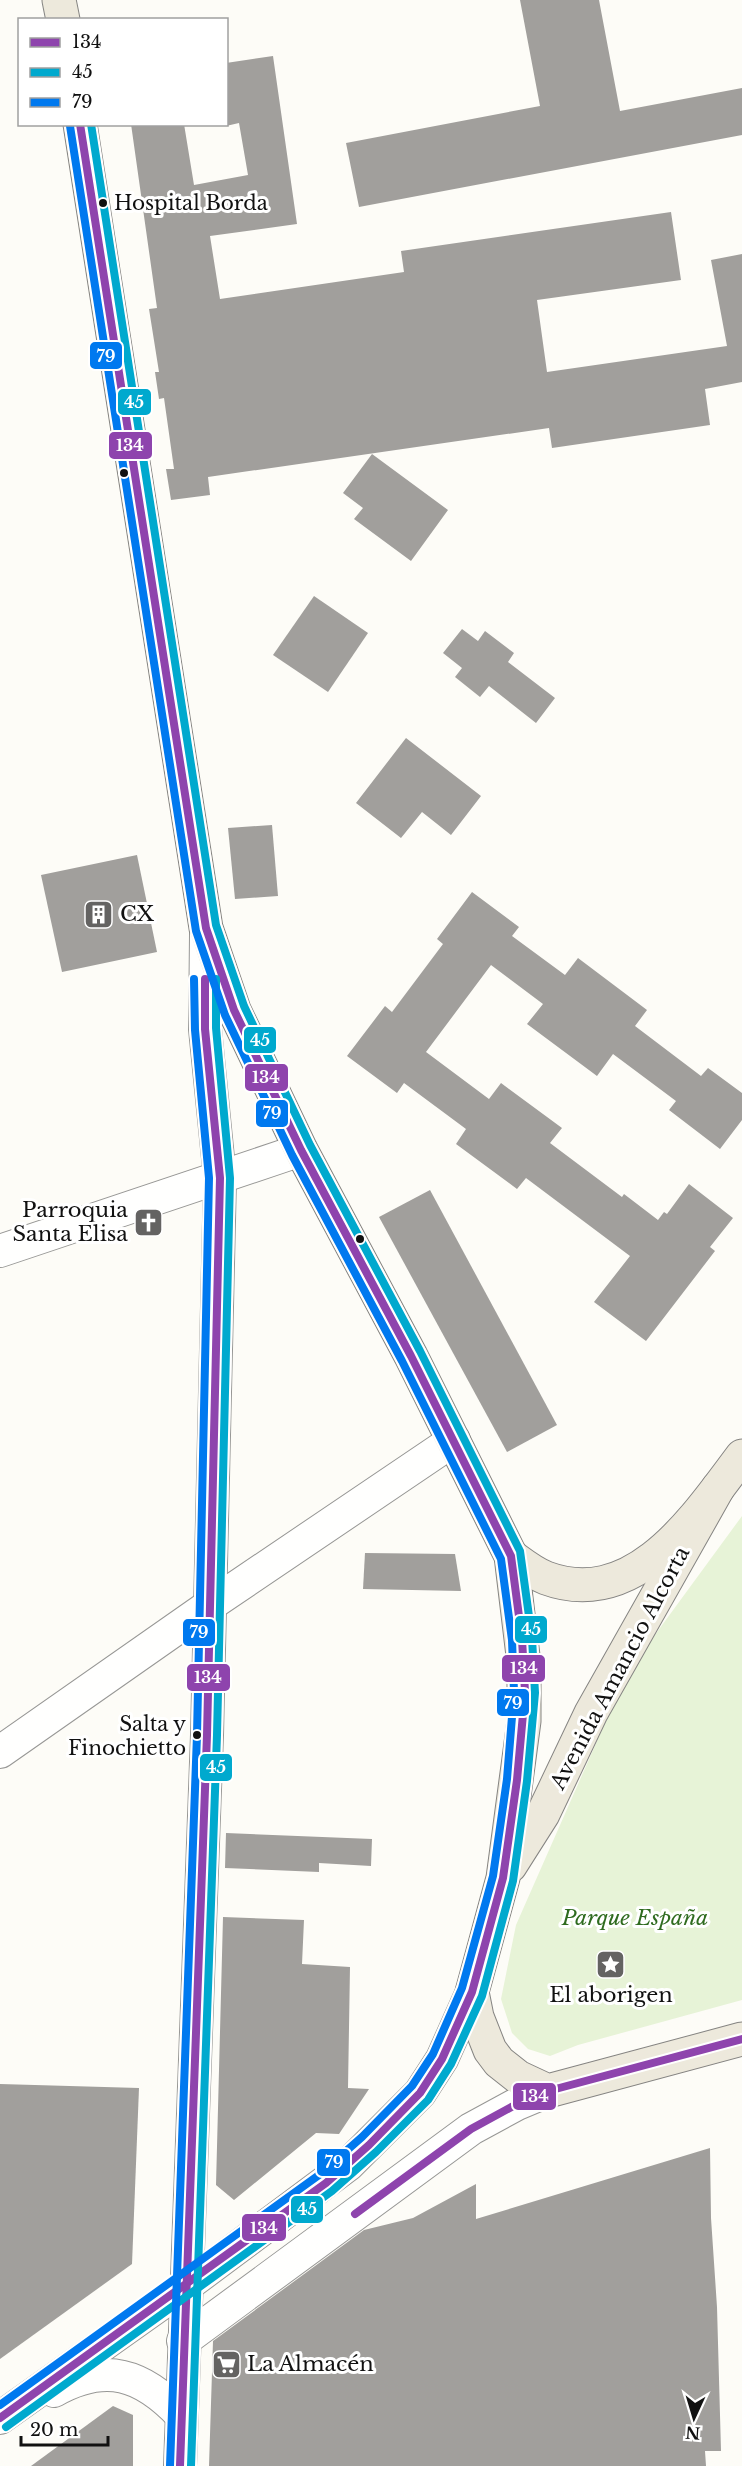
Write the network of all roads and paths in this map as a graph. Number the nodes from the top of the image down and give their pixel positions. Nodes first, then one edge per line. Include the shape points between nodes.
1 (59, 0) edge
2 (63, 18) edge
3 (80, 126) edge
4 (206, 928) junction
5 (301, 1149) junction
6 (220, 1178) junction
7 (0, 1251) edge
8 (454, 1440) junction
9 (742, 1456) edge
10 (718, 1488) junction
11 (511, 1556) junction
12 (210, 1605) junction
13 (0, 1752) edge
14 (504, 1878) junction
15 (472, 1992) junction
16 (742, 2039) edge
17 (548, 2091) junction
18 (186, 2286) junction
19 (183, 2341) junction
20 (181, 2415) junction
21 (0, 2419) edge
22 (180, 2466) edge

1 - 2 main road
3 - 4 main road
4 - 5 main road via 234,1010
4 - 6 street via 205,1029
5 - 6 street
5 - 8 main road
6 - 7 street
6 - 12 street
8 - 11 main road
8 - 12 street
9 - 10 main road, Avenida Amancio Alcorta
10 - 11 main road, Avenida Amancio Alcorta via 689,1524 649,1562 615,1580 596,1585 559,1581 532,1571
10 - 14 main road, Avenida Amancio Alcorta via 591,1713 543,1814
11 - 14 main road via 525,1692
12 - 13 street
12 - 18 street
14 - 15 main road
15 - 17 main road via 490,2050 518,2076
15 - 18 street via 438,2066 402,2114 326,2183
16 - 17 main road
17 - 19 street via 471,2129
18 - 19 street
18 - 21 street
19 - 20 street
20 - 21 street via 150,2387 114,2375 59,2389
20 - 22 street

